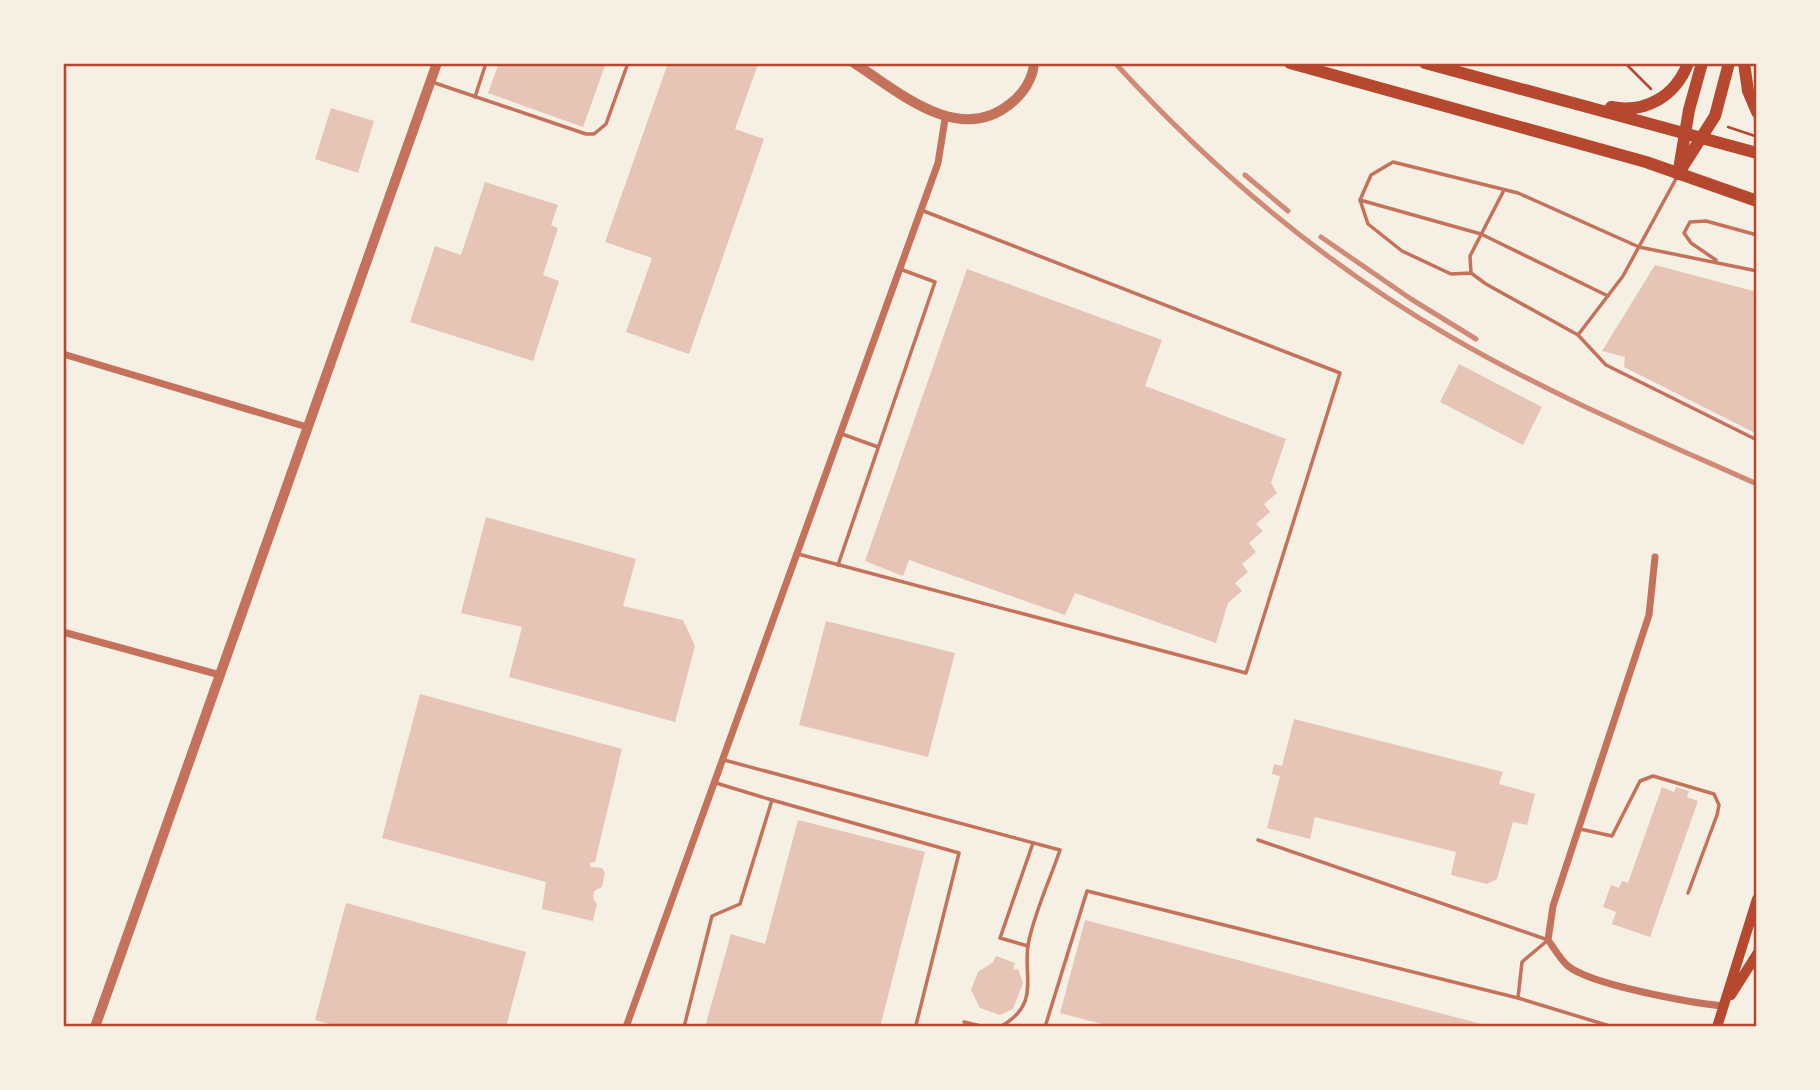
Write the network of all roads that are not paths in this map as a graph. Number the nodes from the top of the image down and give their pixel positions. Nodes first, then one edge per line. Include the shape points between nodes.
1 (437, 63) edge
2 (486, 63) edge
3 (628, 63) edge
4 (853, 63) edge
5 (1034, 63) edge
6 (1290, 63) edge
7 (1425, 63) edge
8 (1688, 63) edge
9 (1702, 63) edge
10 (1729, 63) edge
11 (1744, 63) edge
12 (430, 81) junction
13 (1542, 95) junction
14 (475, 97) junction
15 (1757, 112) edge
16 (945, 119) junction
17 (1685, 134) junction
18 (1701, 138) junction
19 (1757, 153) edge
20 (1678, 174) junction
21 (1503, 192) junction
22 (1360, 200) junction
23 (1757, 201) edge
24 (921, 211) junction
25 (1481, 234) junction
26 (1757, 236) edge
27 (1639, 247) junction
28 (1719, 262) junction
29 (900, 269) junction
30 (1757, 271) edge
31 (1471, 273) junction
32 (1608, 296) junction
33 (1578, 335) junction
34 (63, 354) edge
35 (307, 427) junction
36 (842, 434) junction
37 (1757, 440) edge
38 (878, 447) junction
39 (798, 554) junction
40 (1655, 556) dead end
41 (838, 565) junction
42 (63, 632) edge
43 (220, 675) junction
44 (724, 760) junction
45 (716, 783) junction
46 (772, 800) junction
47 (1578, 828) junction
48 (1258, 841) dead end
49 (1033, 843) junction
50 (1688, 893) dead end
51 (1757, 899) edge
52 (1548, 940) junction
53 (1028, 946) junction
54 (1757, 954) edge
55 (1518, 998) junction
56 (1724, 1006) junction
57 (964, 1022) dead end
58 (95, 1027) edge
59 (626, 1027) edge
60 (684, 1027) edge
61 (921, 1027) edge
62 (985, 1027) edge
63 (1000, 1027) edge
64 (1045, 1027) edge
65 (1613, 1027) edge
66 (1717, 1027) edge

1 - 12 street
2 - 14 lane
3 - 14 lane via 606,124 594,134
4 - 16 street
5 - 16 street via 1026,87 1005,108 978,119
6 - 20 main road
7 - 13 main road
8 - 13 main road via 1673,89 1639,108
9 - 17 main road
10 - 18 main road via 1714,116
11 - 15 main road
12 - 14 lane
12 - 35 street
13 - 17 main road
16 - 24 street via 938,163
17 - 18 main road
17 - 20 main road
18 - 19 main road
18 - 20 main road
20 - 23 main road
20 - 27 lane
21 - 22 lane via 1393,162 1371,175
21 - 25 lane
21 - 27 lane via 1518,193
22 - 25 lane
22 - 31 lane via 1368,224 1402,251 1451,275
24 - 29 street
24 - 41 lane via 1340,373 1245,673
25 - 31 lane via 1470,256
25 - 32 lane
26 - 28 lane via 1706,221 1690,222 1684,233 1691,243
27 - 28 lane
27 - 32 lane
28 - 30 lane
29 - 36 street
29 - 38 lane via 935,282
31 - 33 lane
32 - 33 lane
33 - 37 lane via 1606,365
34 - 35 street
35 - 43 street
36 - 38 lane
36 - 39 street
38 - 41 lane
39 - 41 lane
39 - 44 street
40 - 47 street via 1648,615
42 - 43 street
43 - 58 street
44 - 45 street
44 - 49 lane
45 - 46 lane
45 - 59 street
46 - 60 lane via 740,904 712,916
46 - 61 lane via 959,853 916,1025
47 - 50 lane via 1612,836 1640,781 1653,776 1714,794 1717,815
47 - 52 street via 1553,906
48 - 52 lane
49 - 53 lane via 1060,850
49 - 53 lane via 1000,938
51 - 56 main road
52 - 55 lane via 1522,962
52 - 56 street via 1568,966 1591,977 1697,1004
53 - 63 lane via 1030,980 1021,1011
54 - 56 main road
55 - 64 lane via 1087,891
55 - 65 lane
56 - 66 main road
57 - 62 lane

